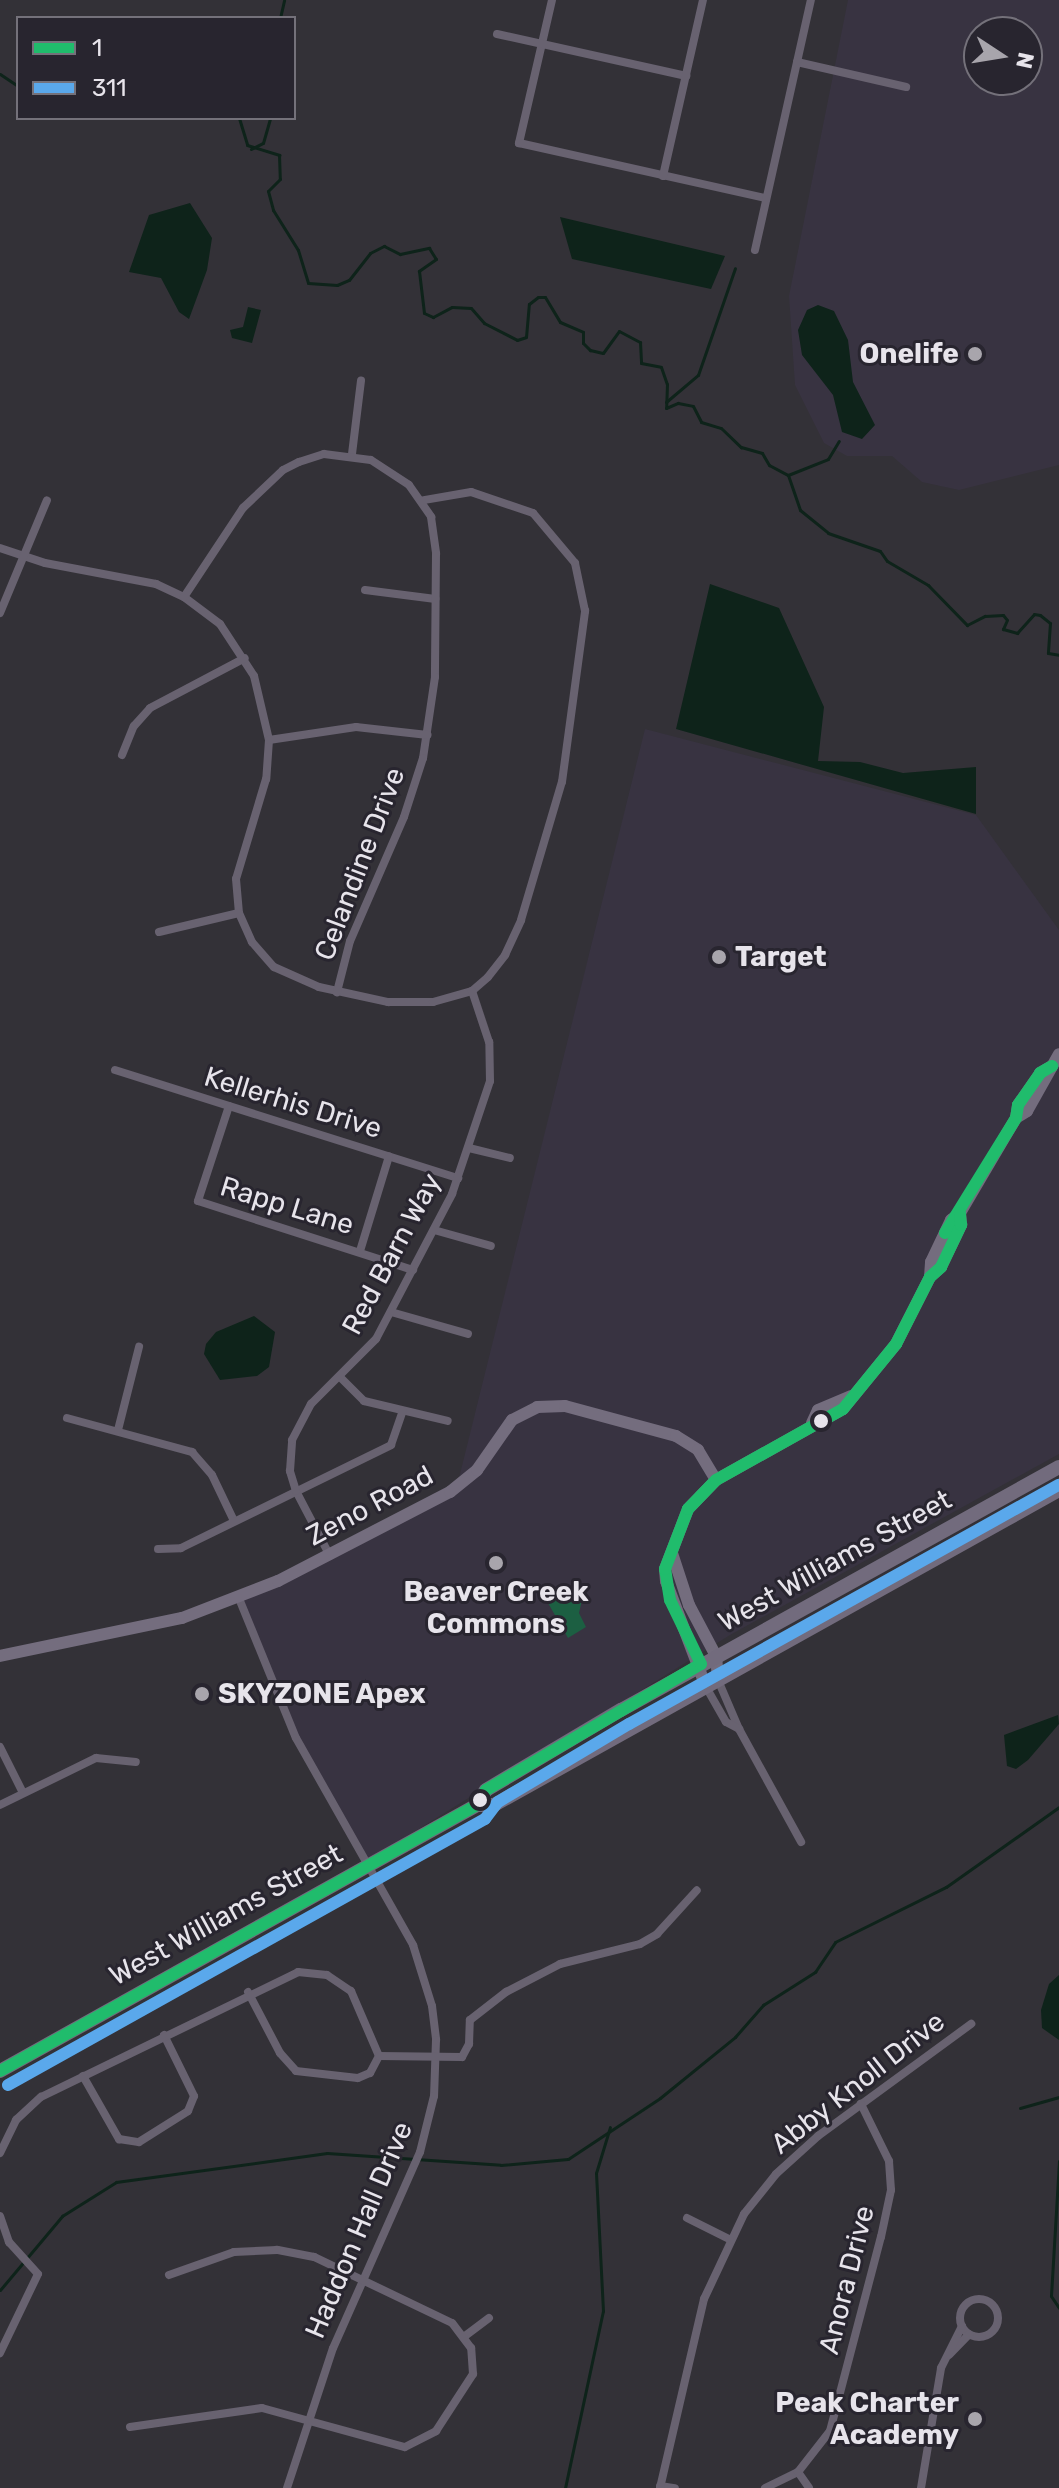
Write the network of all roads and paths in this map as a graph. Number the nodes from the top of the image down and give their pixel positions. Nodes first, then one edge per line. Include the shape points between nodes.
1 (552, 0) edge
2 (703, 0) edge
3 (811, 0) edge
4 (497, 34) dead end
5 (542, 43) junction
6 (797, 62) junction
7 (686, 76) junction
8 (906, 87) dead end
9 (663, 176) junction
10 (766, 198) junction
11 (755, 250) dead end
12 (361, 381) dead end
13 (352, 454) junction
14 (47, 500) dead end
15 (424, 500) junction
16 (0, 548) edge
17 (26, 557) junction
18 (365, 590) dead end
19 (184, 597) junction
20 (435, 599) junction
21 (0, 613) edge
22 (245, 658) junction
23 (428, 735) junction
24 (269, 740) junction
25 (122, 755) dead end
26 (239, 913) junction
27 (159, 932) dead end
28 (472, 991) junction
29 (337, 992) junction
30 (1055, 1060) edge
31 (115, 1070) dead end
32 (229, 1106) junction
33 (469, 1148) junction
34 (389, 1156) junction
35 (510, 1158) dead end
36 (458, 1178) junction
37 (434, 1230) junction
38 (491, 1246) dead end
39 (360, 1251) junction
40 (413, 1270) junction
41 (391, 1312) junction
42 (468, 1334) dead end
43 (139, 1347) dead end
44 (340, 1377) junction
45 (403, 1411) junction
46 (67, 1418) dead end
47 (448, 1421) dead end
48 (118, 1430) junction
49 (1059, 1467) edge
50 (716, 1480) junction
51 (1059, 1490) edge
52 (296, 1491) junction
53 (234, 1521) junction
54 (158, 1549) dead end
55 (672, 1553) junction
56 (330, 1556) junction
57 (238, 1596) junction
58 (0, 1656) edge
59 (716, 1656) junction
60 (701, 1664) junction
61 (712, 1684) junction
62 (739, 1729) junction
63 (0, 1747) edge
64 (136, 1762) dead end
65 (23, 1793) junction
66 (0, 1805) edge
67 (477, 1805) junction
68 (801, 1842) dead end
69 (370, 1865) junction
70 (697, 1890) dead end
71 (248, 1992) junction
72 (971, 2024) dead end
73 (164, 2035) junction
74 (435, 2055) junction
75 (379, 2056) junction
76 (0, 2071) edge
77 (83, 2076) junction
78 (861, 2104) junction
79 (0, 2153) edge
80 (0, 2216) edge
81 (687, 2218) dead end
82 (729, 2239) junction
83 (169, 2275) dead end
84 (362, 2278) junction
85 (489, 2318) dead end
86 (962, 2326) junction
87 (969, 2334) junction
88 (465, 2336) junction
89 (0, 2353) edge
90 (943, 2362) junction
91 (307, 2418) junction
92 (130, 2427) dead end
93 (798, 2472) junction
94 (660, 2487) edge
95 (287, 2488) edge
96 (675, 2488) edge
97 (765, 2488) edge
98 (809, 2488) edge
99 (921, 2488) edge

1 - 5 street
2 - 7 street
3 - 6 street
4 - 5 street
5 - 7 street
5 - 9 street via 519,143
6 - 8 street
6 - 10 street
7 - 9 street
9 - 10 street
10 - 11 street
12 - 13 street
13 - 15 street via 384,465
13 - 19 street via 324,454 283,470 230,524
14 - 17 street
15 - 20 street, Celandine Drive via 435,536
15 - 28 street via 471,492 521,506 560,540 575,563 583,594 573,725 552,821 512,943
16 - 17 street
17 - 19 street via 146,580
17 - 21 street
18 - 20 street
19 - 22 street via 220,624
20 - 23 street, Celandine Drive
22 - 24 street via 262,696
22 - 25 street via 150,708 134,726
23 - 24 street via 356,727
23 - 29 street, Celandine Drive via 411,800 355,927
24 - 26 street via 266,779 238,865
26 - 27 street
26 - 29 street via 252,942 274,967 293,979
28 - 29 street via 419,1003
28 - 33 street, Red Barn Way via 484,1019 490,1063 486,1099
30 - 50 street via 960,1213 961,1225 947,1255 896,1344 843,1409
31 - 32 street, Kellerhis Drive
32 - 34 street, Kellerhis Drive
32 - 39 street, Rapp Lane via 198,1201
33 - 35 street
33 - 36 street, Red Barn Way
34 - 36 street, Kellerhis Drive
34 - 39 street
36 - 37 street, Red Barn Way
37 - 38 street
37 - 40 street, Red Barn Way
39 - 40 street, Rapp Lane
40 - 41 street, Red Barn Way
41 - 42 street
41 - 44 street, Red Barn Way via 367,1351
43 - 48 street
44 - 45 street via 364,1401
44 - 52 street, Red Barn Way via 298,1421 291,1454
45 - 47 street
45 - 52 street via 391,1445
46 - 48 street
48 - 53 street via 176,1445 199,1458
49 - 59 main road, West Williams Street
50 - 55 street via 688,1509
50 - 56 street, Zeno Road via 698,1450 676,1436 565,1406 537,1407 512,1420 477,1470 450,1492
51 - 61 main road, West Williams Street
52 - 53 street
52 - 56 street, Red Barn Way
53 - 54 street via 181,1548
55 - 59 street via 689,1605
55 - 60 street via 665,1569 670,1600
56 - 57 street, Zeno Road
57 - 58 street, Zeno Road via 182,1618
57 - 69 street, Haddon Hall Drive via 296,1738
59 - 60 main road, West Williams Street
59 - 61 street
60 - 61 street
60 - 67 main road, West Williams Street via 486,1790
61 - 62 street
61 - 62 street via 726,1722
61 - 67 main road, West Williams Street via 494,1805
62 - 68 street
63 - 65 street
64 - 65 street via 96,1758
65 - 66 street
67 - 69 main road, West Williams Street
69 - 74 street, Haddon Hall Drive via 425,1980
69 - 76 main road, West Williams Street
70 - 74 street via 650,1938 620,1952 560,1964 506,1992 470,2020 469,2044 462,2057
71 - 73 street
71 - 75 street via 298,1972 336,1979 362,2007
71 - 75 street via 280,2053 296,2071 358,2078 373,2069
72 - 78 street, Abby Knoll Drive
73 - 77 street
73 - 77 street via 194,2096 188,2111 139,2142 119,2139
74 - 75 street
74 - 84 street, Haddon Hall Drive via 434,2096 420,2152
77 - 79 street via 23,2112
78 - 82 street, Abby Knoll Drive via 776,2174
78 - 93 street, Anora Drive via 885,2149 889,2205 835,2416 823,2443
80 - 89 street via 9,2242 38,2274
81 - 82 street
82 - 94 street, Abby Knoll Drive via 704,2299
83 - 84 street via 220,2255 263,2250 304,2254
84 - 88 street via 452,2323
84 - 91 street, Haddon Hall Drive
85 - 88 street
86 - 87 street
86 - 87 street via 962,2310 969,2302 992,2304 998,2314 994,2330 980,2337
86 - 90 street
87 - 90 street
88 - 91 street via 473,2362 468,2386 436,2431 420,2442 387,2444
90 - 99 street
91 - 92 street via 251,2408
91 - 95 street, Haddon Hall Drive
93 - 97 street, Anora Drive
93 - 98 street
94 - 96 street

